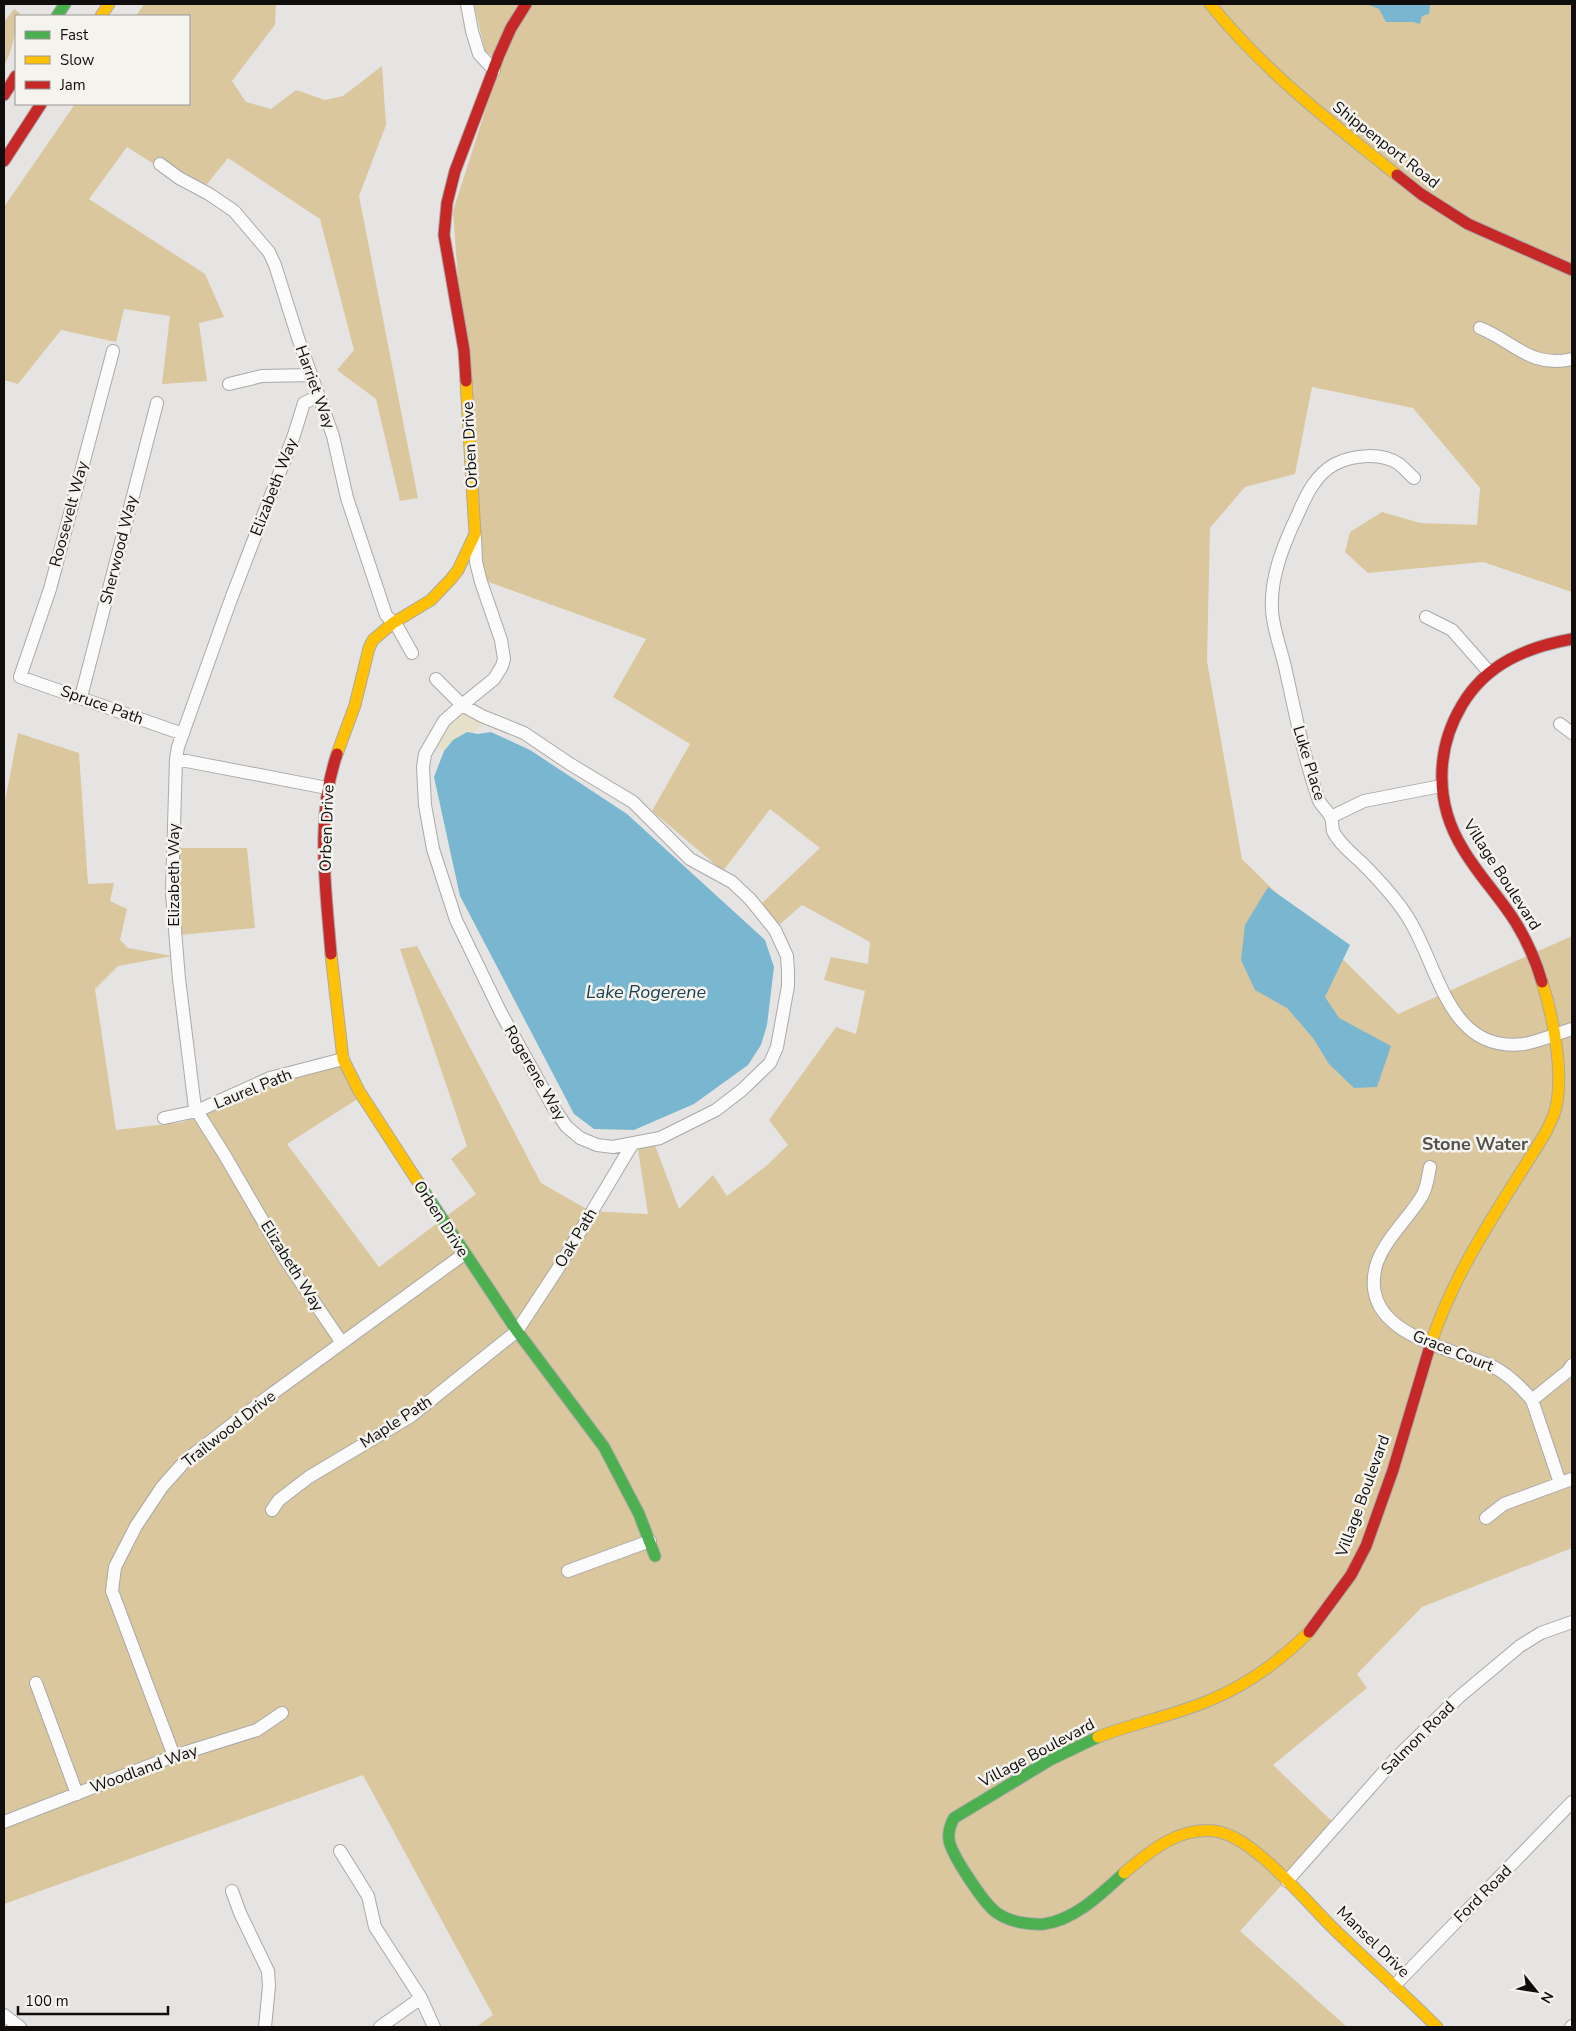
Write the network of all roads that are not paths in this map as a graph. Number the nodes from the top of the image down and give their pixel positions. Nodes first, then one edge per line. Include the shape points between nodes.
1 (65, 4) edge
2 (109, 4) edge
3 (467, 4) edge
4 (526, 4) edge
5 (1210, 4) edge
6 (58, 15) edge
7 (102, 15) edge
8 (494, 70) junction
9 (15, 78) edge
10 (4, 95) edge
11 (40, 105) edge
12 (4, 161) edge
13 (160, 164) dead end
14 (1572, 270) edge
15 (1480, 328) dead end
16 (113, 350) dead end
17 (1572, 358) edge
18 (311, 375) junction
19 (229, 384) dead end
20 (319, 396) junction
21 (158, 403) dead end
22 (1414, 478) dead end
23 (475, 534) junction
24 (1426, 617) dead end
25 (393, 624) junction
26 (1572, 639) edge
27 (412, 653) dead end
28 (1489, 672) junction
29 (20, 676) joint
30 (436, 679) dead end
31 (82, 697) junction
32 (462, 705) junction
33 (1560, 724) dead end
34 (1572, 733) edge
35 (183, 734) junction
36 (176, 759) junction
37 (1441, 786) junction
38 (327, 788) junction
39 (1331, 817) junction
40 (1572, 1029) edge
41 (1556, 1034) junction
42 (343, 1059) junction
43 (197, 1112) junction
44 (164, 1118) dead end
45 (633, 1143) junction
46 (1430, 1167) dead end
47 (464, 1254) junction
48 (517, 1331) junction
49 (342, 1343) junction
50 (1431, 1343) junction
51 (1572, 1364) edge
52 (1532, 1400) junction
53 (1566, 1481) edge
54 (272, 1510) dead end
55 (1486, 1518) dead end
56 (650, 1541) junction
57 (655, 1556) dead end
58 (568, 1571) dead end
59 (1572, 1622) edge
60 (36, 1683) dead end
61 (282, 1713) dead end
62 (174, 1756) junction
63 (78, 1794) junction
64 (1572, 1802) edge
65 (4, 1822) edge
66 (340, 1851) dead end
67 (1286, 1880) junction
68 (232, 1891) dead end
69 (1394, 1986) junction
70 (420, 1998) junction
71 (4, 2015) edge
72 (20, 2027) edge
73 (265, 2027) edge
74 (380, 2027) edge
75 (434, 2027) edge
76 (1437, 2027) edge

1 - 6 main road
2 - 7 main road
3 - 8 street via 479,54
4 - 8 main road, Orben Drive via 514,23
5 - 14 main road, Shippenport Road via 1279,80 1421,194 1468,224
8 - 23 main road, Orben Drive via 452,179 443,218 464,350
9 - 10 main road
11 - 12 main road
13 - 18 street, Harriet Way via 228,206 268,252
15 - 17 street via 1529,356 1553,361
16 - 29 street, Roosevelt Way via 50,589
18 - 19 street via 262,376
18 - 20 street, Harriet Way
20 - 25 street, Harriet Way via 368,566
20 - 35 street, Elizabeth Way via 304,403
21 - 31 street, Sherwood Way
22 - 39 street, Luke Place via 1398,463 1379,457 1347,458 1330,466 1304,499 1279,561 1272,610 1310,774 1319,801
23 - 25 main road, Orben Drive via 451,579 431,600
23 - 32 street, Rogerene Way via 476,562 504,659 494,679
24 - 28 street via 1452,630
25 - 27 street, Harriet Way
25 - 38 main road, Orben Drive via 369,648
26 - 28 main road, Village Boulevard via 1524,650
28 - 37 main road, Village Boulevard via 1466,697 1453,720 1444,751
29 - 31 street, Spruce Path
30 - 32 street
31 - 35 street, Spruce Path
32 - 45 street, Rogerene Way via 444,721 425,754 423,767 425,805 433,849 456,920 500,1013 566,1126 580,1138 597,1145 613,1147
32 - 45 street, Rogerene Way via 524,733 633,802 690,859 732,882 750,899 775,930 787,956 788,986 782,1024 770,1063 716,1110 660,1138
33 - 34 street
35 - 36 street, Elizabeth Way
36 - 38 street
36 - 43 street, Elizabeth Way via 172,893 179,979
37 - 39 street via 1364,801
37 - 41 main road, Village Boulevard via 1449,821 1459,842 1516,923 1536,963
38 - 42 main road, Orben Drive via 324,865
39 - 41 street, Luke Place via 1333,830 1342,843 1388,890 1409,918 1449,1002 1469,1030 1486,1040 1510,1045 1535,1042
40 - 41 street, Luke Place
41 - 50 main road, Village Boulevard via 1558,1088 1555,1111 1546,1132 1461,1272
42 - 43 street, Laurel Path via 270,1078
42 - 47 main road, Orben Drive via 359,1092
43 - 44 street, Laurel Path
43 - 49 street, Elizabeth Way via 285,1258
45 - 48 street, Oak Path
46 - 50 street, Grace Court via 1423,1194 1381,1254 1375,1275 1377,1295 1387,1316 1406,1333
47 - 48 main road, Orben Drive
47 - 49 street, Trailwood Drive
48 - 54 street, Maple Path via 411,1416 309,1477 279,1500
48 - 56 main road, Orben Drive via 604,1448
49 - 62 street, Trailwood Drive via 186,1460 162,1487 136,1526 115,1567 112,1591
50 - 52 street, Grace Court via 1493,1367 1512,1379
50 - 67 main road, Village Boulevard via 1366,1546 1351,1575 1315,1626 1294,1647 1239,1686 1178,1712 1116,1730 1050,1760 954,1818 948,1834 949,1841 990,1908 1002,1917 1027,1924 1042,1925 1070,1916 1164,1842 1182,1832 1201,1830 1228,1835
51 - 52 street via 1568,1371
52 - 53 street, Grace Court
53 - 55 street via 1504,1504
56 - 57 main road, Orben Drive
56 - 58 street
59 - 67 street, Salmon Road via 1541,1633 1520,1646 1459,1697 1398,1756
60 - 63 street
61 - 62 street, Woodland Way via 257,1730
62 - 63 street, Woodland Way
63 - 65 street, Woodland Way
64 - 69 street, Ford Road
66 - 70 street via 368,1896 375,1927
67 - 69 main road, Mansel Drive
68 - 73 street via 268,1971
69 - 76 main road, Mansel Drive
70 - 74 street
70 - 75 street
71 - 72 street

